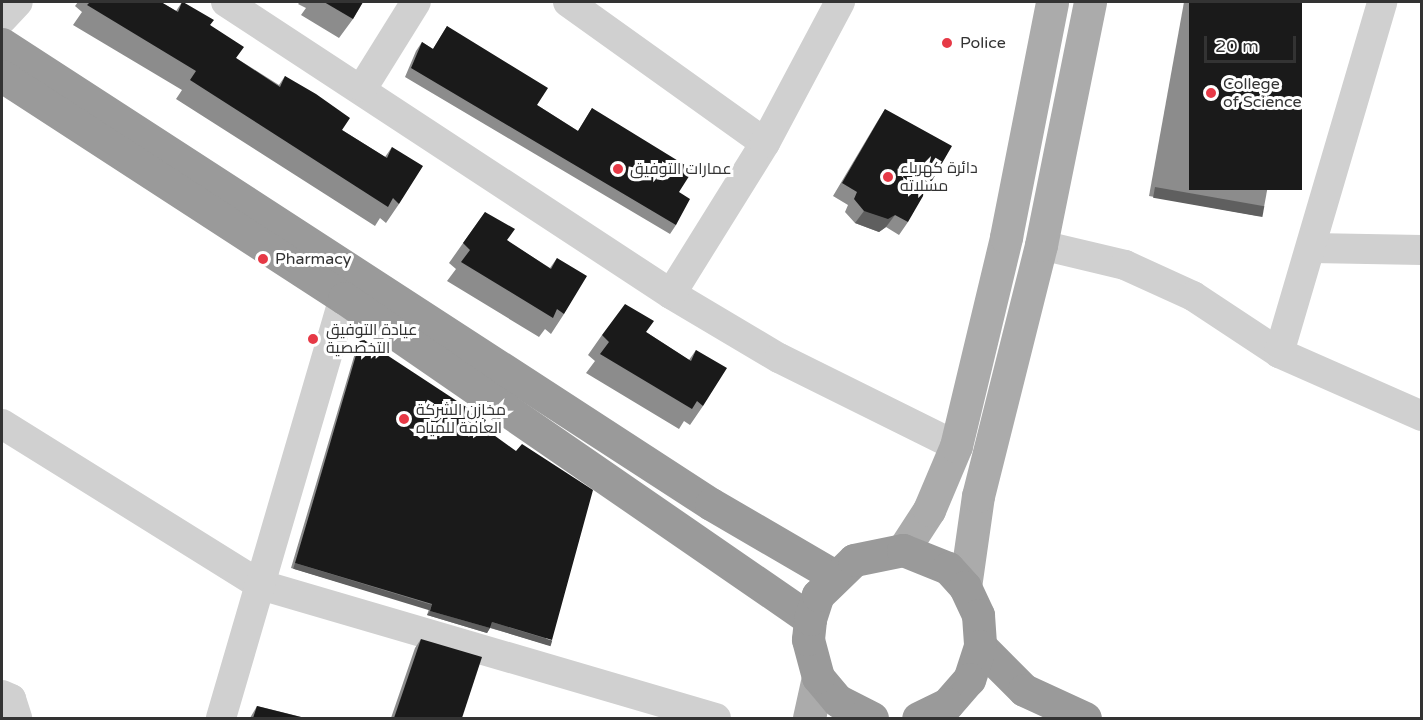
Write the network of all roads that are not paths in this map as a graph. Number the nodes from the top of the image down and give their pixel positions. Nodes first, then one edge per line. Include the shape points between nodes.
1 (18, 2) edge
2 (226, 2) edge
3 (416, 2) edge
4 (568, 2) edge
5 (840, 2) edge
6 (1052, 2) edge
7 (1090, 2) edge
8 (1382, 2) edge
9 (2, 19) edge
10 (2, 44) edge
11 (2, 76) edge
12 (363, 87) junction
13 (765, 143) junction
14 (1041, 245) junction
15 (1312, 248) junction
16 (1422, 250) edge
17 (671, 294) junction
18 (344, 298) junction
19 (1279, 353) junction
20 (1422, 416) edge
21 (2, 424) edge
22 (956, 446) junction
23 (903, 550) junction
24 (833, 575) junction
25 (261, 585) junction
26 (965, 586) junction
27 (810, 619) junction
28 (980, 646) junction
29 (818, 677) junction
30 (2, 695) edge
31 (17, 718) edge
32 (221, 718) edge
33 (716, 718) edge
34 (809, 718) edge
35 (866, 718) edge
36 (918, 718) edge
37 (1085, 718) edge

1 - 9 street
2 - 12 street
3 - 12 street
4 - 13 street
5 - 13 street
6 - 22 main road via 1006,237
7 - 14 main road
8 - 15 street
10 - 24 highway via 711,504
11 - 18 highway
12 - 17 street
13 - 17 street
14 - 19 street via 1125,265 1193,296
14 - 26 main road via 978,496
15 - 16 street
15 - 19 street
17 - 22 street via 779,358
18 - 25 street
18 - 27 highway
19 - 20 street
21 - 25 street
22 - 23 main road via 929,510
23 - 24 highway via 877,551
23 - 26 highway via 948,568
24 - 27 highway
25 - 32 street
25 - 33 street
26 - 28 highway via 978,615
27 - 29 highway via 810,648
28 - 36 highway via 969,679 947,704
28 - 37 highway via 1024,690
29 - 34 main road
29 - 35 highway via 838,701
30 - 31 street via 11,699

